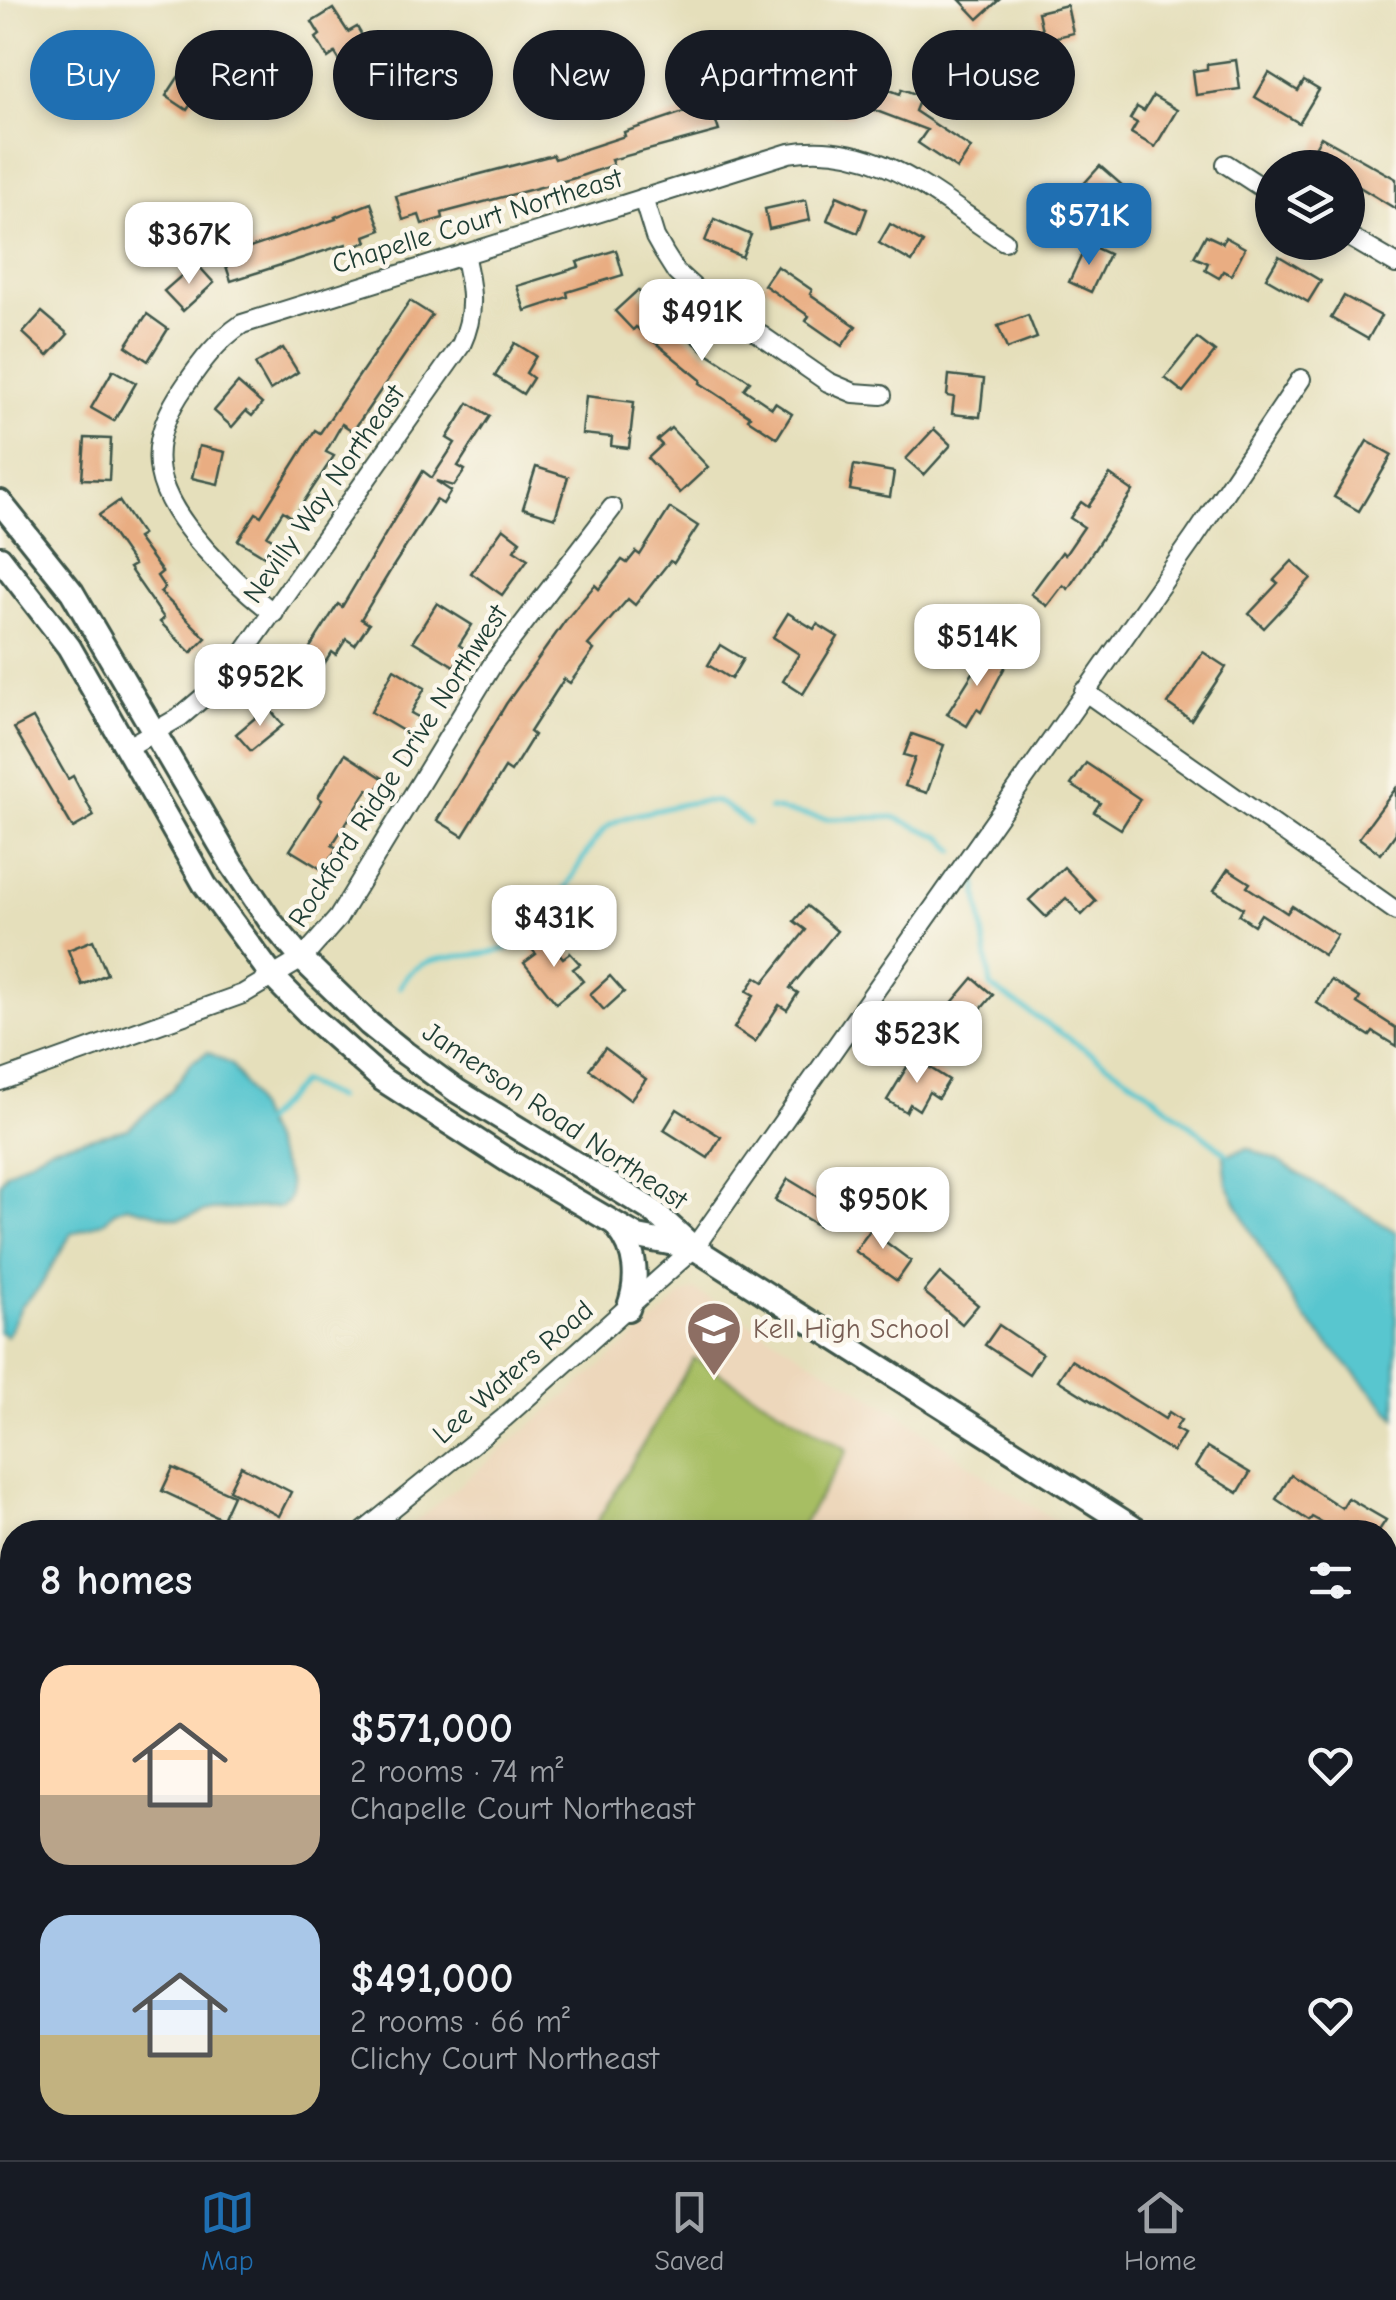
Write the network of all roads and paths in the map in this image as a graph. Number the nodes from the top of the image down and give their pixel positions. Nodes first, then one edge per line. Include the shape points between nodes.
1 (1226, 164) dead end
2 (1255, 183) edge
3 (643, 198) junction
4 (1004, 241) dead end
5 (1365, 246) edge
6 (464, 254) junction
7 (1396, 264) edge
8 (1301, 379) dead end
9 (882, 395) dead end
10 (0, 502) edge
11 (612, 508) dead end
12 (0, 558) edge
13 (274, 613) junction
14 (1084, 692) junction
15 (156, 732) junction
16 (126, 748) junction
17 (1396, 911) edge
18 (302, 959) junction
19 (272, 977) junction
20 (0, 1081) edge
21 (612, 1222) junction
22 (694, 1248) junction
23 (628, 1309) junction
24 (379, 1520) edge
25 (1121, 1520) edge

1 - 2 street
3 - 4 street, Chapelle Court Northeast via 789,153 839,150 890,167
3 - 6 street, Chapelle Court Northeast
3 - 9 street via 664,253 697,291 828,382
5 - 7 street
6 - 13 street, Nevilly Way Northeast via 473,297 461,345
6 - 13 street, Chapelle Court Northeast via 242,324 207,354 173,402 158,444 170,503 217,562
8 - 14 street, Lee Waters Road
10 - 15 street, Jamerson Road Northeast via 72,592
11 - 18 street, Rockford Ridge Drive Northwest via 494,662 338,918
12 - 16 street, Jamerson Road Northeast via 69,647
13 - 15 street, Nevilly Way Northeast via 226,678
14 - 17 street
14 - 22 street, Lee Waters Road
15 - 16 street, Nevilly Way Northeast
15 - 18 street, Jamerson Road Northeast via 231,863
16 - 19 street, Jamerson Road Northeast via 205,884
18 - 19 street, Rockford Ridge Drive Northwest
18 - 22 street, Jamerson Road Northeast via 405,1053 654,1211
19 - 20 street, Rockford Ridge Drive Northwest via 242,994
19 - 21 street, Jamerson Road Northeast via 383,1080
21 - 22 street, Jamerson Road Northeast via 638,1237
21 - 23 street via 628,1241 634,1266
22 - 23 street, Lee Waters Road
22 - 25 street, Jamerson Road Northeast
23 - 24 street, Lee Waters Road

